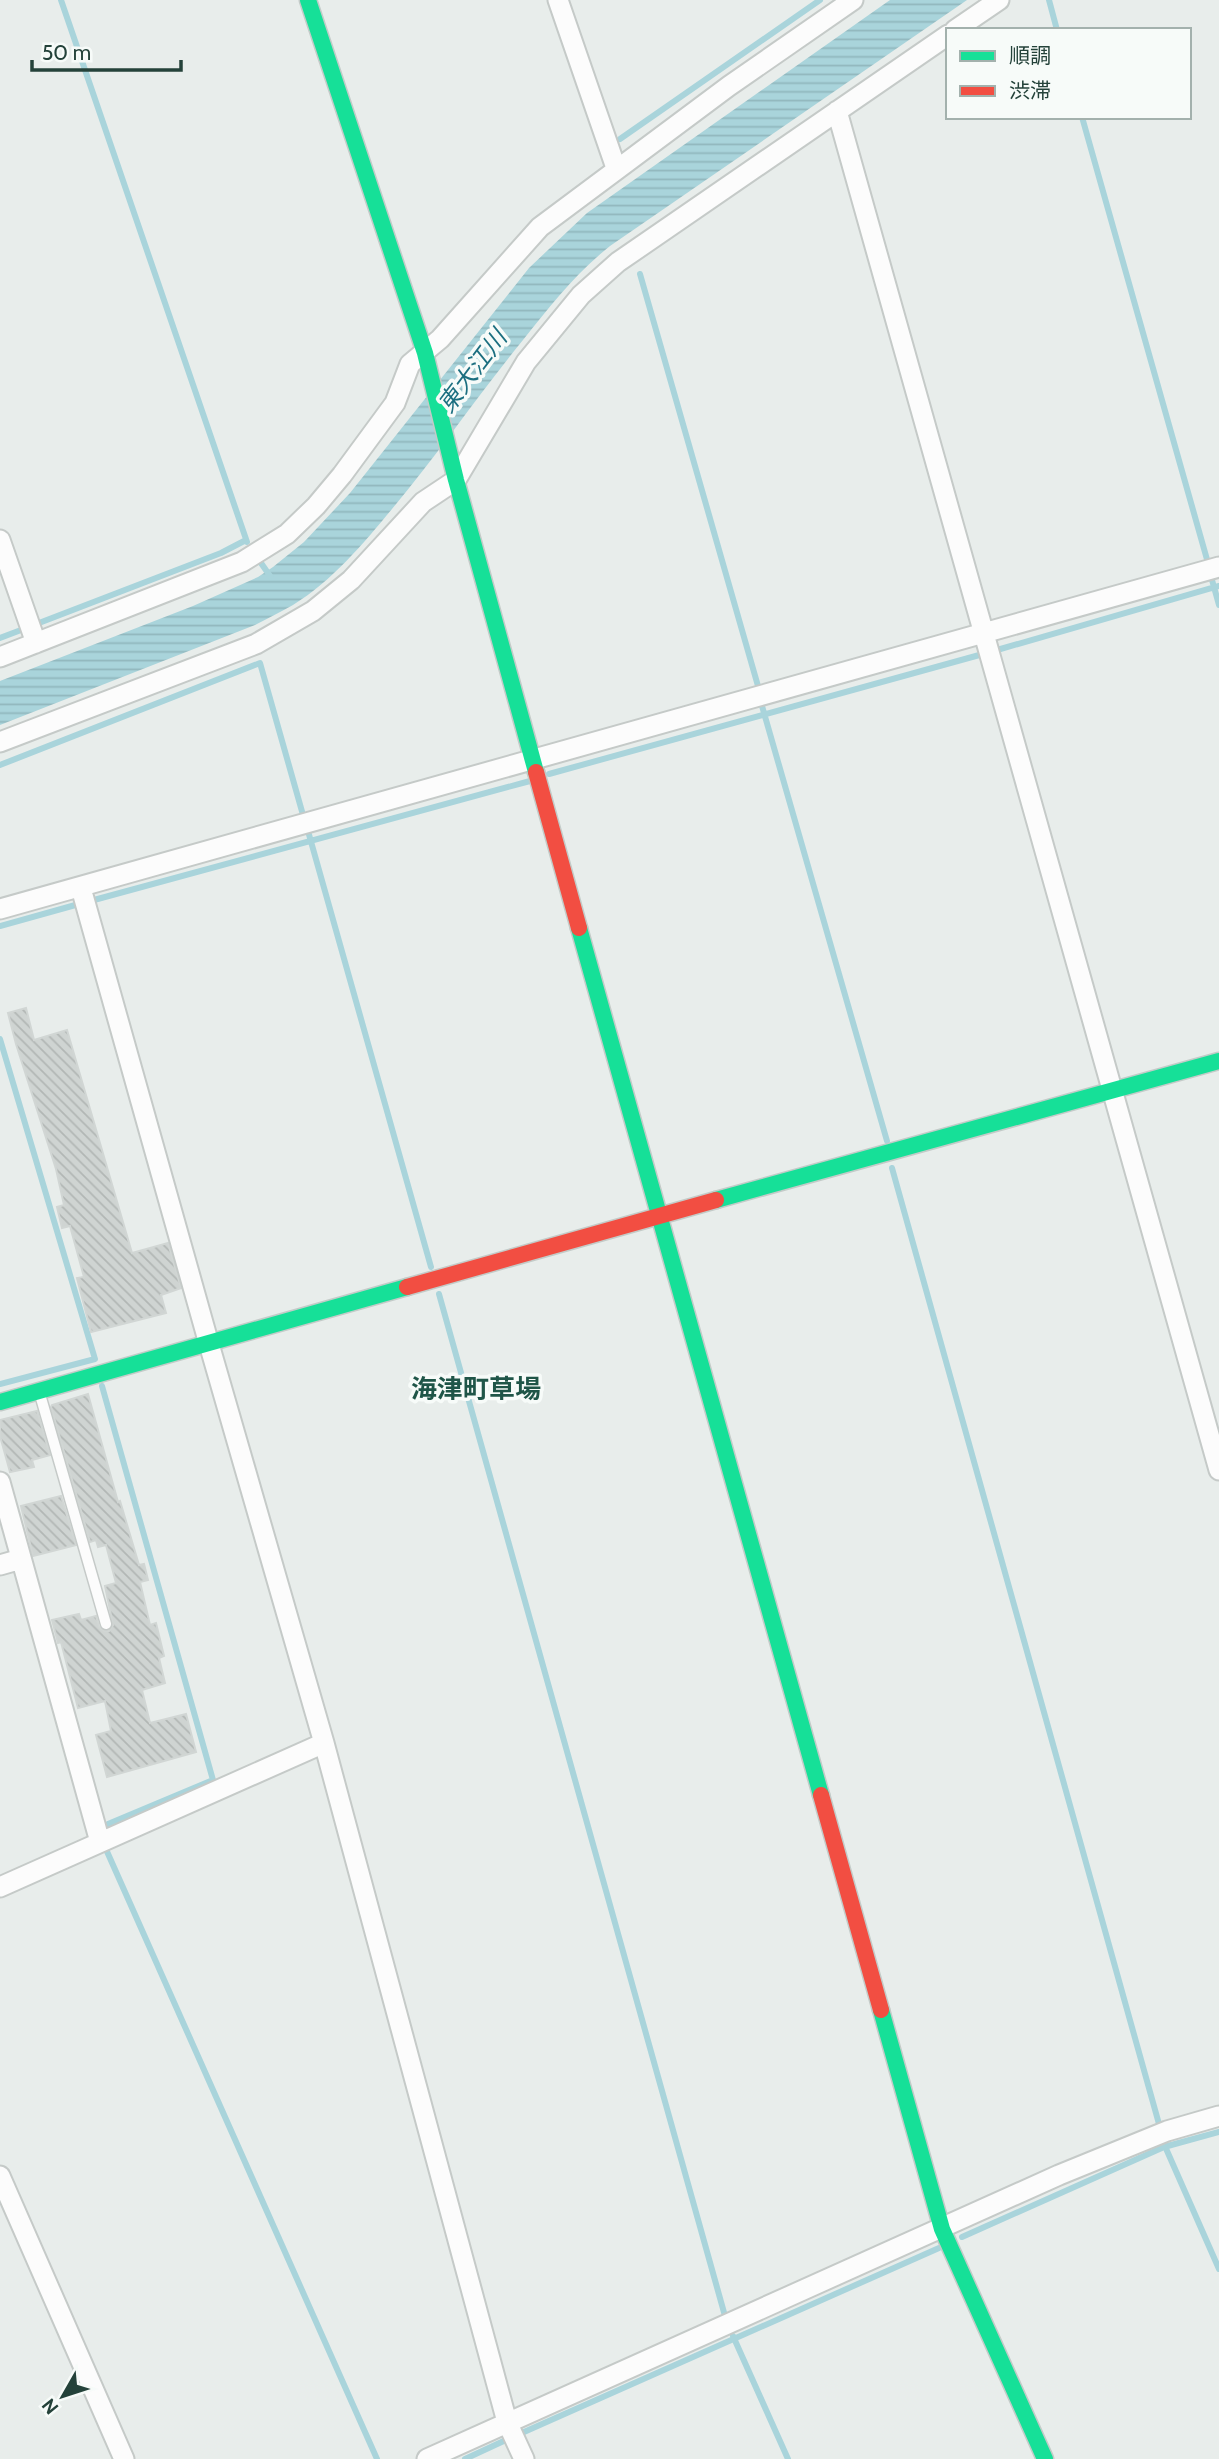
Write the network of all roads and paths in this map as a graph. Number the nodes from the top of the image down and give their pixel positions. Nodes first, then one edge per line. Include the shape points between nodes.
1 (308, 0) edge
2 (558, 0) edge
3 (853, 0) edge
4 (999, 0) edge
5 (958, 28) edge
6 (946, 36) edge
7 (837, 111) junction
8 (616, 168) junction
9 (427, 360) junction
10 (454, 472) junction
11 (0, 540) edge
12 (1219, 567) edge
13 (983, 632) junction
14 (36, 643) junction
15 (0, 657) edge
16 (0, 742) edge
17 (532, 759) junction
18 (80, 888) junction
19 (0, 909) edge
20 (1219, 1061) edge
21 (1112, 1091) junction
22 (658, 1216) junction
23 (208, 1344) junction
24 (39, 1391) junction
25 (0, 1402) edge
26 (1219, 1470) edge
27 (0, 1482) edge
28 (21, 1559) junction
29 (0, 1565) edge
30 (106, 1624) dead end
31 (324, 1743) junction
32 (100, 1842) junction
33 (0, 1887) edge
34 (1219, 2116) edge
35 (0, 2176) edge
36 (942, 2229) junction
37 (507, 2422) junction
38 (124, 2459) edge
39 (427, 2459) edge
40 (524, 2459) edge
41 (1045, 2459) edge

1 - 9 street
2 - 8 street
3 - 8 street
4 - 5 street
6 - 7 street
7 - 10 street via 618,262 581,295 526,362
7 - 13 street
8 - 9 street via 540,227 440,339
9 - 10 street
9 - 14 street via 411,364 395,402 342,475 287,534 242,562
10 - 16 street via 351,580 286,628 256,644
10 - 17 street
11 - 14 street
12 - 13 street
13 - 17 street
13 - 21 street
14 - 15 street
17 - 18 street
17 - 22 street
18 - 19 street
18 - 23 street
20 - 21 street
21 - 22 street
21 - 26 street
22 - 23 street
22 - 36 street
23 - 24 street
23 - 31 street
24 - 25 street
24 - 30 lane
27 - 28 street
28 - 29 street
28 - 32 street
31 - 32 street
31 - 37 street
32 - 33 street
34 - 36 street via 1059,2175
35 - 38 street
36 - 37 street
36 - 41 street
37 - 39 street
37 - 40 street

